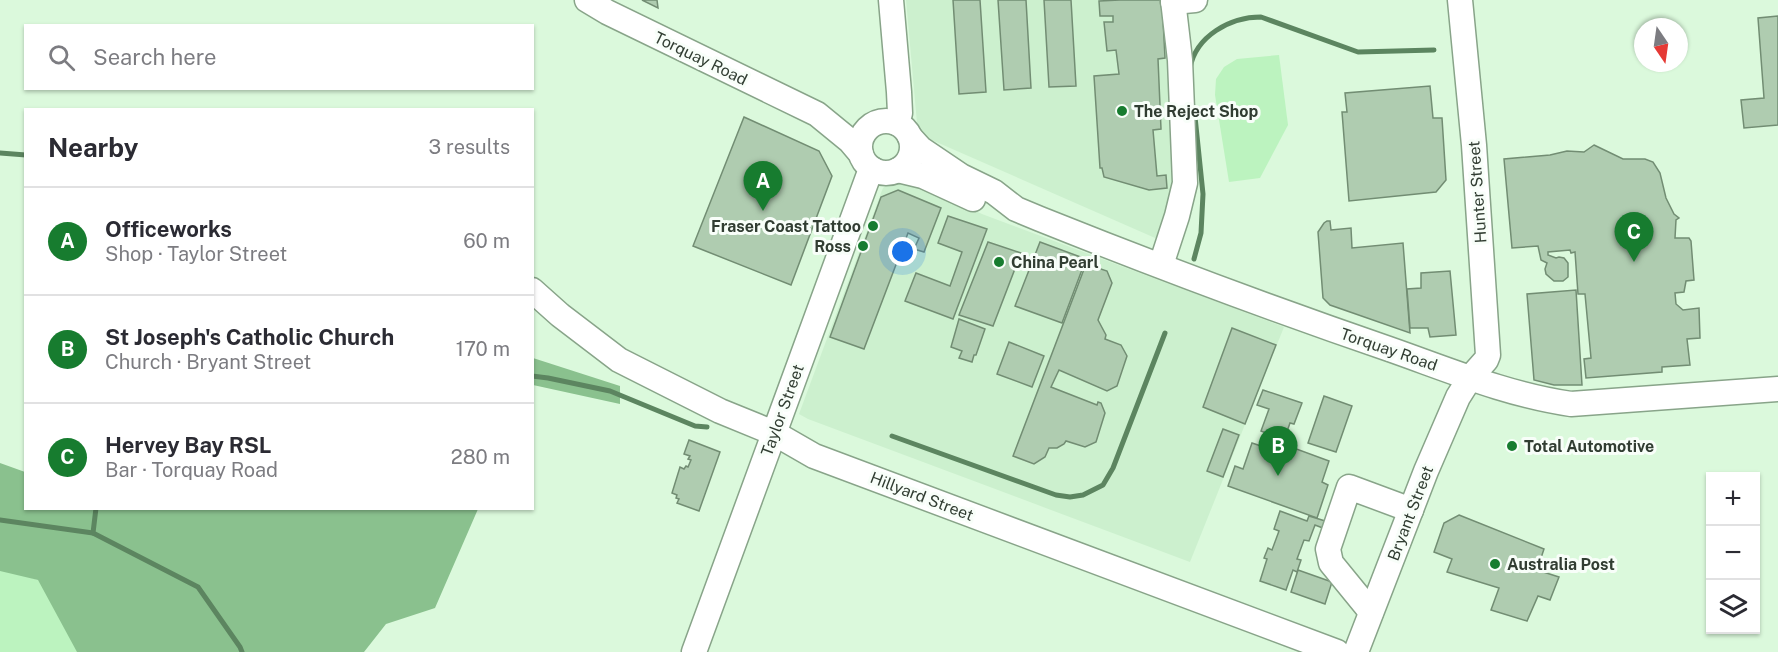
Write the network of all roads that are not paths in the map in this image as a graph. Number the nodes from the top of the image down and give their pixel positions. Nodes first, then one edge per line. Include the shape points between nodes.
1 (587, 0) edge
2 (891, 0) edge
3 (1460, 0) edge
4 (1180, 1) edge
5 (817, 114) junction
6 (894, 128) junction
7 (868, 162) junction
8 (898, 170) junction
9 (1016, 209) junction
10 (1161, 265) junction
11 (534, 292) edge
12 (1470, 378) junction
13 (1778, 388) edge
14 (774, 433) junction
15 (1411, 510) junction
16 (1371, 612) junction
17 (694, 652) edge
18 (1337, 652) edge
19 (1356, 652) edge

1 - 5 street, Torquay Road
2 - 6 street via 900,113
3 - 12 street, Hunter Street via 1488,355
4 - 10 street via 1185,183
5 - 6 street, Torquay Road
5 - 7 street, Torquay Road
6 - 7 street via 867,129 860,145
6 - 8 street via 912,152
6 - 9 street, Torquay Road
7 - 8 street via 882,172
7 - 14 street, Taylor Street via 868,177
8 - 9 street, Torquay Road via 923,176 990,207
9 - 10 street, Torquay Road
10 - 12 street, Torquay Road
11 - 14 street, Hillyard Street via 619,360 720,411
12 - 13 street, Torquay Road via 1543,400 1571,404
12 - 15 street, Bryant Street via 1458,397
14 - 17 street, Taylor Street
14 - 18 street, Hillyard Street via 816,457
15 - 16 street, Bryant Street
15 - 16 street via 1349,487 1328,549 1331,562
16 - 19 street, Bryant Street

